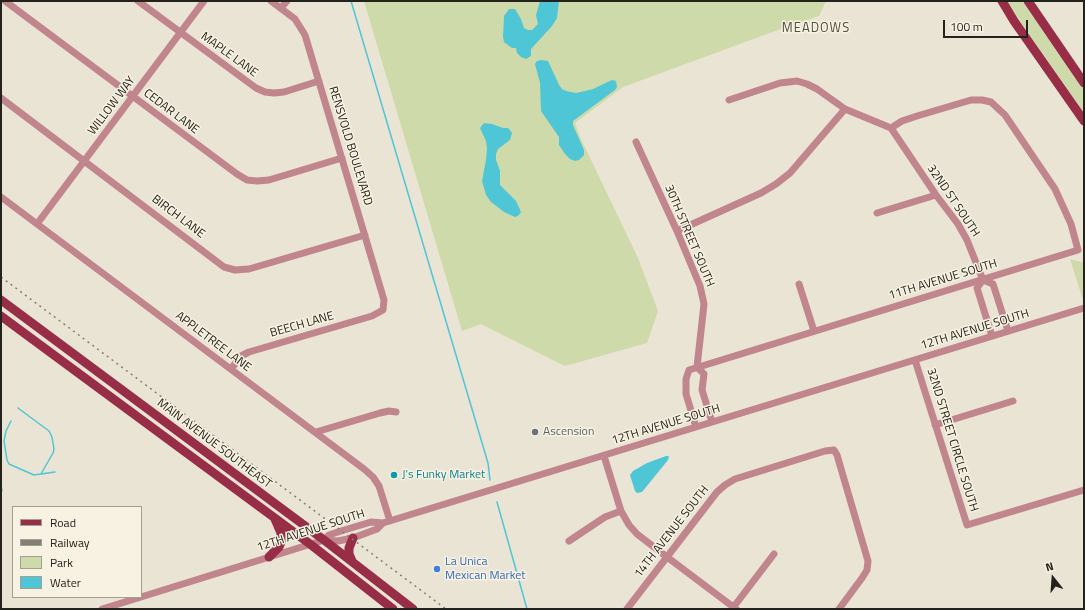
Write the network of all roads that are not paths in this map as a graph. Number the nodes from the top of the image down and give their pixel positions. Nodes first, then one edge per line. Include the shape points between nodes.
1 (5, 1) edge
2 (138, 1) edge
3 (204, 1) edge
4 (271, 1) edge
5 (287, 1) edge
6 (1002, 1) edge
7 (1028, 1) edge
8 (281, 8) junction
9 (180, 33) junction
10 (319, 81) junction
11 (1084, 82) edge
12 (132, 97) junction
13 (1, 98) edge
14 (729, 100) dead end
15 (845, 109) junction
16 (1084, 121) edge
17 (891, 128) junction
18 (636, 142) dead end
19 (342, 158) junction
20 (85, 160) junction
21 (936, 195) junction
22 (1, 197) edge
23 (877, 213) dead end
24 (37, 224) junction
25 (677, 231) junction
26 (365, 234) junction
27 (983, 280) junction
28 (799, 284) dead end
29 (1, 300) edge
30 (1084, 308) edge
31 (383, 310) joint
32 (1, 316) edge
33 (814, 331) junction
34 (1008, 331) junction
35 (992, 336) junction
36 (915, 360) junction
37 (697, 367) junction
38 (231, 369) junction
39 (1013, 401) dead end
40 (396, 412) dead end
41 (712, 422) junction
42 (935, 425) junction
43 (696, 426) junction
44 (316, 432) junction
45 (604, 456) junction
46 (1084, 490) edge
47 (621, 511) junction
48 (274, 518) junction
49 (387, 522) junction
50 (353, 538) junction
51 (324, 540) junction
52 (570, 541) dead end
53 (310, 544) junction
54 (774, 554) dead end
55 (269, 557) junction
56 (667, 557) junction
57 (352, 561) junction
58 (142, 597) edge
59 (138, 598) edge
60 (108, 608) edge
61 (734, 608) edge
62 (393, 609) edge
63 (413, 609) edge
64 (627, 609) edge
65 (839, 609) edge

1 - 12 street, CEDAR LANE
2 - 9 street, MAPLE LANE
3 - 9 street, WILLOW WAY
4 - 8 street, RENSVOLD BOULEVARD
5 - 8 street
6 - 16 main road
7 - 11 main road
8 - 10 street, RENSVOLD BOULEVARD via 295,19 305,35
9 - 10 street, MAPLE LANE via 265,92 284,92
9 - 12 street, WILLOW WAY
10 - 19 street, RENSVOLD BOULEVARD
12 - 19 street, CEDAR LANE via 247,180 270,180
12 - 20 street, WILLOW WAY
13 - 20 street, BIRCH LANE
14 - 15 street via 780,83 797,81 817,89
15 - 17 street
15 - 25 street via 790,173 776,184
17 - 21 street, 32ND ST SOUTH
17 - 27 street, 11TH AVENUE SOUTH via 902,121 971,100 991,102 1005,115 1055,189 1071,224 1078,250
18 - 25 street, 30TH STREET SOUTH
19 - 26 street, RENSVOLD BOULEVARD
20 - 24 street, WILLOW WAY
20 - 26 street, BIRCH LANE via 224,267 235,270 249,269
21 - 23 street
21 - 27 street, 32ND ST SOUTH via 967,240
22 - 24 street, APPLETREE LANE
24 - 38 street, APPLETREE LANE
25 - 37 street, 30TH STREET SOUTH via 700,286 704,304
26 - 31 street, RENSVOLD BOULEVARD via 384,300
27 - 33 street, 11TH AVENUE SOUTH
27 - 34 street, 32ND ST SOUTH via 993,284
27 - 35 street via 977,288
28 - 33 street
29 - 51 main road, MAIN AVENUE SOUTHEAST
30 - 34 street, 12TH AVENUE SOUTH
31 - 38 street, BEECH LANE via 372,316 249,352 241,356
32 - 48 main road, MAIN AVENUE SOUTHEAST
33 - 37 street, 11TH AVENUE SOUTH
34 - 35 street, 12TH AVENUE SOUTH
35 - 36 street, 12TH AVENUE SOUTH
36 - 41 street, 12TH AVENUE SOUTH
36 - 42 street, 32ND STREET CIRCLE SOUTH
37 - 41 street, 30TH STREET SOUTH via 704,374 702,390
37 - 43 street via 689,370 686,379 686,394
38 - 44 street, APPLETREE LANE
39 - 42 street
40 - 44 street via 380,413
41 - 43 street, 12TH AVENUE SOUTH
42 - 46 street, 32ND STREET CIRCLE SOUTH via 967,525
43 - 45 street, 12TH AVENUE SOUTH
44 - 49 street, APPLETREE LANE via 373,477 379,486
45 - 47 street
45 - 49 street, 12TH AVENUE SOUTH
47 - 52 street via 605,517
47 - 56 street via 637,534
48 - 53 main road, MAIN AVENUE SOUTHEAST
48 - 55 main road via 281,533 281,542
49 - 50 street via 377,529
49 - 51 street, 12TH AVENUE SOUTH via 371,522 329,535
50 - 51 street
50 - 57 main road via 348,554
51 - 53 street, 12TH AVENUE SOUTH
51 - 57 main road, MAIN AVENUE SOUTHEAST
53 - 55 street, 12TH AVENUE SOUTH
53 - 62 main road, MAIN AVENUE SOUTHEAST
54 - 61 street
55 - 58 street, 12TH AVENUE SOUTH
56 - 61 street
56 - 64 street, 14TH AVENUE SOUTH
56 - 65 street, 14TH AVENUE SOUTH via 725,485 834,450 868,561 867,570
57 - 63 main road, MAIN AVENUE SOUTHEAST
59 - 60 street, 12TH AVENUE SOUTH

